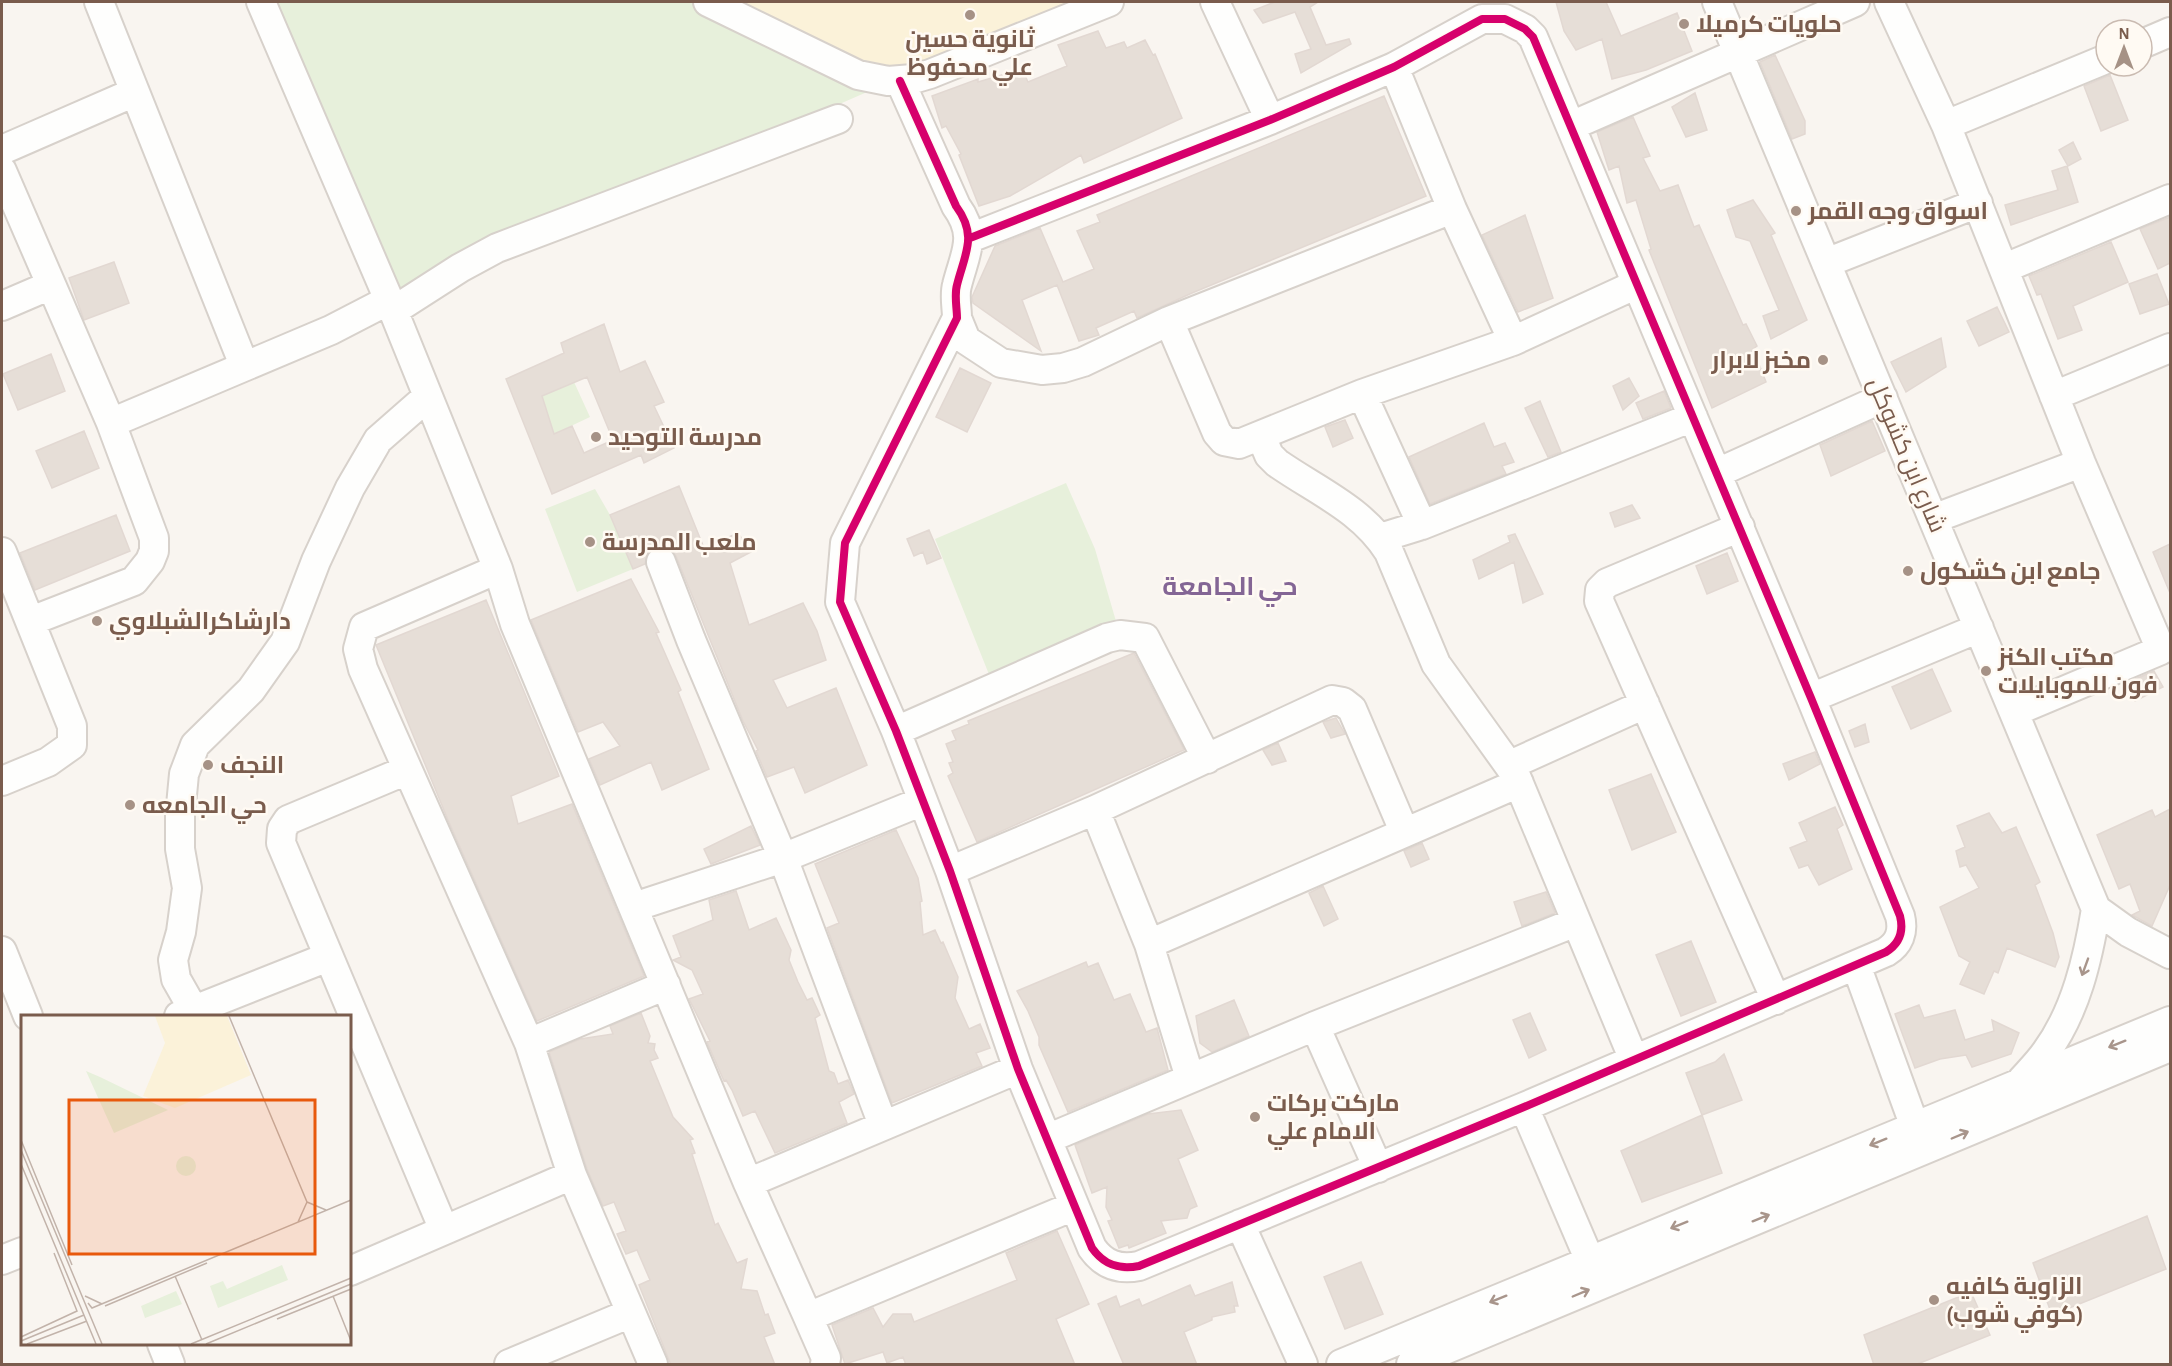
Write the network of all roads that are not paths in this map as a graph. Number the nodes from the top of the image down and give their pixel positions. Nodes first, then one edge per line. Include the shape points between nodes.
1 (99, 2) edge
2 (261, 2) edge
3 (708, 2) edge
4 (1109, 2) edge
5 (1215, 2) edge
6 (1717, 2) edge
7 (1855, 2) edge
8 (1889, 2) edge
9 (2170, 32) edge
10 (2154, 39) edge
11 (1738, 52) junction
12 (2094, 64) edge
13 (1394, 67) junction
14 (900, 81) junction
15 (135, 92) junction
16 (838, 119) dead end
17 (1270, 120) junction
18 (1946, 125) junction
19 (1571, 126) junction
20 (2, 150) edge
21 (2, 171) edge
22 (2170, 199) edge
23 (1978, 202) junction
24 (1452, 209) junction
25 (970, 238) junction
26 (1826, 263) junction
27 (2005, 267) junction
28 (1637, 284) junction
29 (51, 285) junction
30 (391, 305) junction
31 (2, 306) edge
32 (957, 318) junction
33 (1169, 321) junction
34 (1513, 341) junction
35 (2170, 348) edge
36 (244, 366) junction
37 (1362, 394) junction
38 (427, 396) junction
39 (2054, 396) junction
40 (1883, 398) junction
41 (1693, 417) junction
42 (111, 423) junction
43 (1261, 436) junction
44 (2081, 463) junction
45 (1717, 473) junction
46 (1933, 519) junction
47 (1422, 525) junction
48 (1740, 527) junction
49 (1380, 538) junction
50 (2, 552) edge
51 (661, 562) dead end
52 (498, 569) junction
53 (31, 621) junction
54 (1979, 628) junction
55 (2166, 661) edge
56 (1811, 698) junction
57 (1645, 704) junction
58 (2014, 712) junction
59 (896, 731) junction
60 (1207, 759) junction
61 (407, 770) junction
62 (1514, 774) junction
63 (2, 781) edge
64 (923, 801) junction
65 (1095, 810) junction
66 (1404, 831) junction
67 (783, 858) junction
68 (950, 871) junction
69 (634, 907) junction
70 (2096, 909) junction
71 (1576, 922) junction
72 (1149, 944) junction
73 (2, 951) edge
74 (2170, 954) edge
75 (328, 957) junction
76 (1856, 965) junction
77 (666, 985) junction
78 (1776, 1000) junction
79 (190, 1014) edge
80 (27, 1015) edge
81 (2170, 1021) edge
82 (1315, 1026) junction
83 (529, 1043) junction
84 (2170, 1047) edge
85 (1634, 1060) junction
86 (1018, 1069) junction
87 (1190, 1078) junction
88 (2018, 1084) junction
89 (1524, 1107) junction
90 (883, 1125) junction
91 (1915, 1127) junction
92 (1047, 1139) junction
93 (1378, 1168) junction
94 (572, 1175) junction
95 (748, 1183) junction
96 (1074, 1206) junction
97 (1729, 1218) junction
98 (1240, 1224) junction
99 (444, 1230) junction
100 (21, 1252) edge
101 (2, 1260) edge
102 (1590, 1261) junction
103 (351, 1271) edge
104 (631, 1313) junction
105 (808, 1317) junction
106 (509, 1365) edge
107 (653, 1365) edge
108 (825, 1365) edge
109 (1303, 1365) edge
110 (1341, 1365) edge
111 (1411, 1365) edge

1 - 15 street
2 - 30 street
3 - 14 street via 858,75
4 - 14 street via 930,74
5 - 17 street
6 - 11 street, شارع ابن كشوكل
7 - 11 street
8 - 18 street
9 - 10 street
11 - 19 street
11 - 26 street, شارع ابن كشوكل
12 - 18 street
13 - 17 street
13 - 19 street via 1471,23 1505,19 1533,37
13 - 24 street
14 - 25 street via 965,219
15 - 20 street
15 - 36 street
16 - 30 street via 497,248
17 - 25 street
18 - 23 street
19 - 28 street
21 - 29 street
22 - 27 street
23 - 26 street
23 - 27 street
24 - 33 street
24 - 34 street
25 - 32 street via 956,286
26 - 40 street, شارع ابن كشوكل
27 - 39 street
28 - 34 street
28 - 41 street
29 - 31 street
29 - 42 street
30 - 36 street
30 - 38 street
32 - 33 street via 966,340 982,353 1011,366 1042,370 1083,362
32 - 59 street via 844,543 840,602
33 - 43 street via 1220,437 1239,444
34 - 37 street
35 - 39 street
36 - 42 street
37 - 43 street
37 - 47 street
38 - 52 street
38 - 79 street via 378,441 350,488 285,642 251,690 195,745 184,774 180,849 187,888 181,932 172,960
39 - 44 street
40 - 45 street
40 - 46 street, شارع ابن كشوكل
41 - 45 street
41 - 47 street
42 - 53 street via 154,538 154,551 134,581
43 - 49 street via 1277,464 1359,516
44 - 46 street
44 - 55 street
45 - 48 street
46 - 54 street, شارع ابن كشوكل
47 - 49 street
48 - 56 street
48 - 57 street via 1607,583 1600,591 1599,600
49 - 62 street via 1436,664
50 - 53 street
51 - 67 street
52 - 61 street via 364,627 360,635 358,649 363,669
52 - 69 street via 515,624
53 - 63 street via 72,726 72,745 48,762
54 - 56 street
54 - 58 street, شارع ابن كشوكل
55 - 58 street
56 - 76 street via 1902,923 1900,937 1892,948
57 - 62 street
57 - 78 street
58 - 70 street, شارع ابن كشوكل
59 - 60 street via 1107,638 1135,636 1145,638
59 - 64 street
60 - 65 street
60 - 66 street via 1326,702 1343,702 1355,714
61 - 75 street via 288,820 282,829 286,860
61 - 83 street
62 - 66 street
62 - 71 street
64 - 67 street
64 - 68 street
65 - 68 street
65 - 72 street
66 - 72 street
67 - 69 street
67 - 90 street
68 - 86 street
69 - 77 street
70 - 74 street via 2128,932
70 -> 88 street via 2089,956 2059,1030 2047,1052
71 - 82 street
71 - 85 street
72 - 87 street
73 - 80 street
75 - 79 street
75 - 99 street
76 - 78 street
76 - 91 street
77 - 83 street
77 - 95 street
78 - 85 street
81 -> 88 street
82 - 87 street
82 - 93 street
83 - 94 street
97 -> 84 street
85 - 89 street
86 - 90 street
86 - 92 street
87 - 92 street
88 - 91 street
89 - 93 street
89 - 102 street
90 - 95 street
91 -> 97 street
92 - 96 street
93 - 98 street
94 - 99 street
94 - 104 street
95 - 105 street
96 - 98 street via 1097,1255 1121,1268 1139,1266
96 - 105 street
97 -> 102 street
111 -> 97 street
98 - 109 street
99 - 103 street
100 - 101 street
102 -> 110 street
104 - 106 street
104 - 107 street
105 - 108 street

